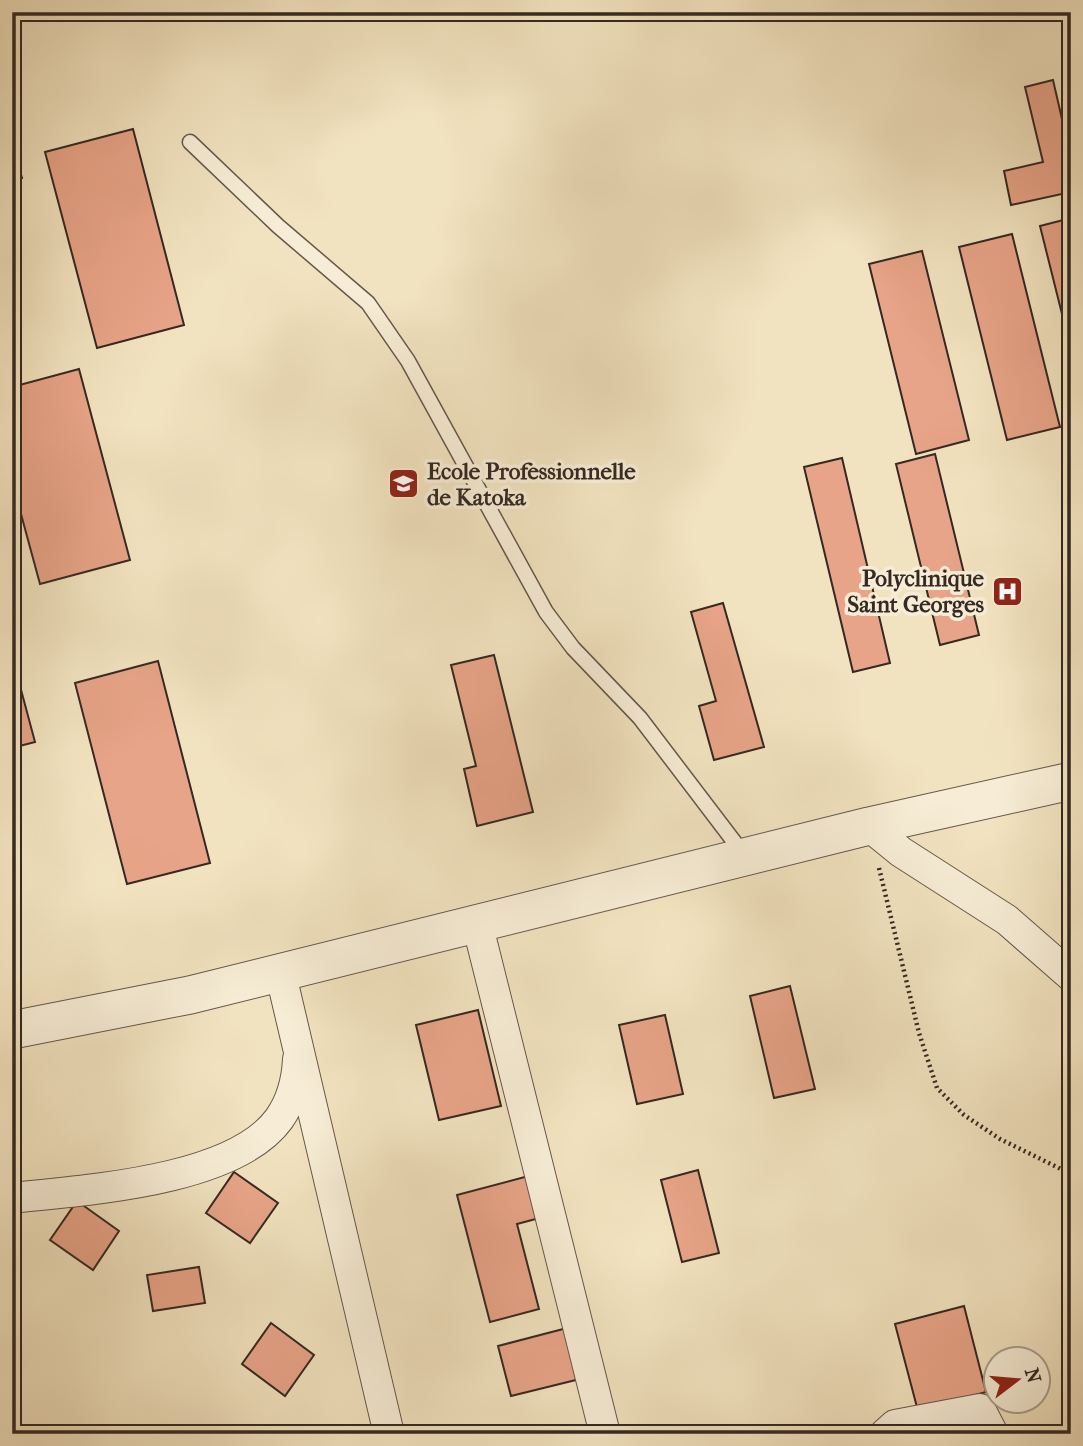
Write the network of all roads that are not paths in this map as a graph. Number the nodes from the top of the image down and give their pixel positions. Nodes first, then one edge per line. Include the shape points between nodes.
1 (190, 142) dead end
2 (1071, 781) edge
3 (869, 826) junction
4 (746, 857) junction
5 (477, 923) junction
6 (280, 971) junction
7 (1071, 976) edge
8 (12, 1030) edge
9 (299, 1045) junction
10 (12, 1198) edge
11 (389, 1434) edge
12 (605, 1434) edge
13 (885, 1434) edge
14 (993, 1434) edge

1 - 4 lane via 368,303 408,361 546,612 573,648 640,718
2 - 3 street
3 - 4 street
3 - 7 street via 1007,920
4 - 5 street
5 - 6 street
5 - 12 street
6 - 8 street via 190,995
6 - 9 street
9 - 10 street via 296,1082 279,1119 228,1157 124,1186
9 - 11 street
13 - 14 street via 895,1425 980,1409

